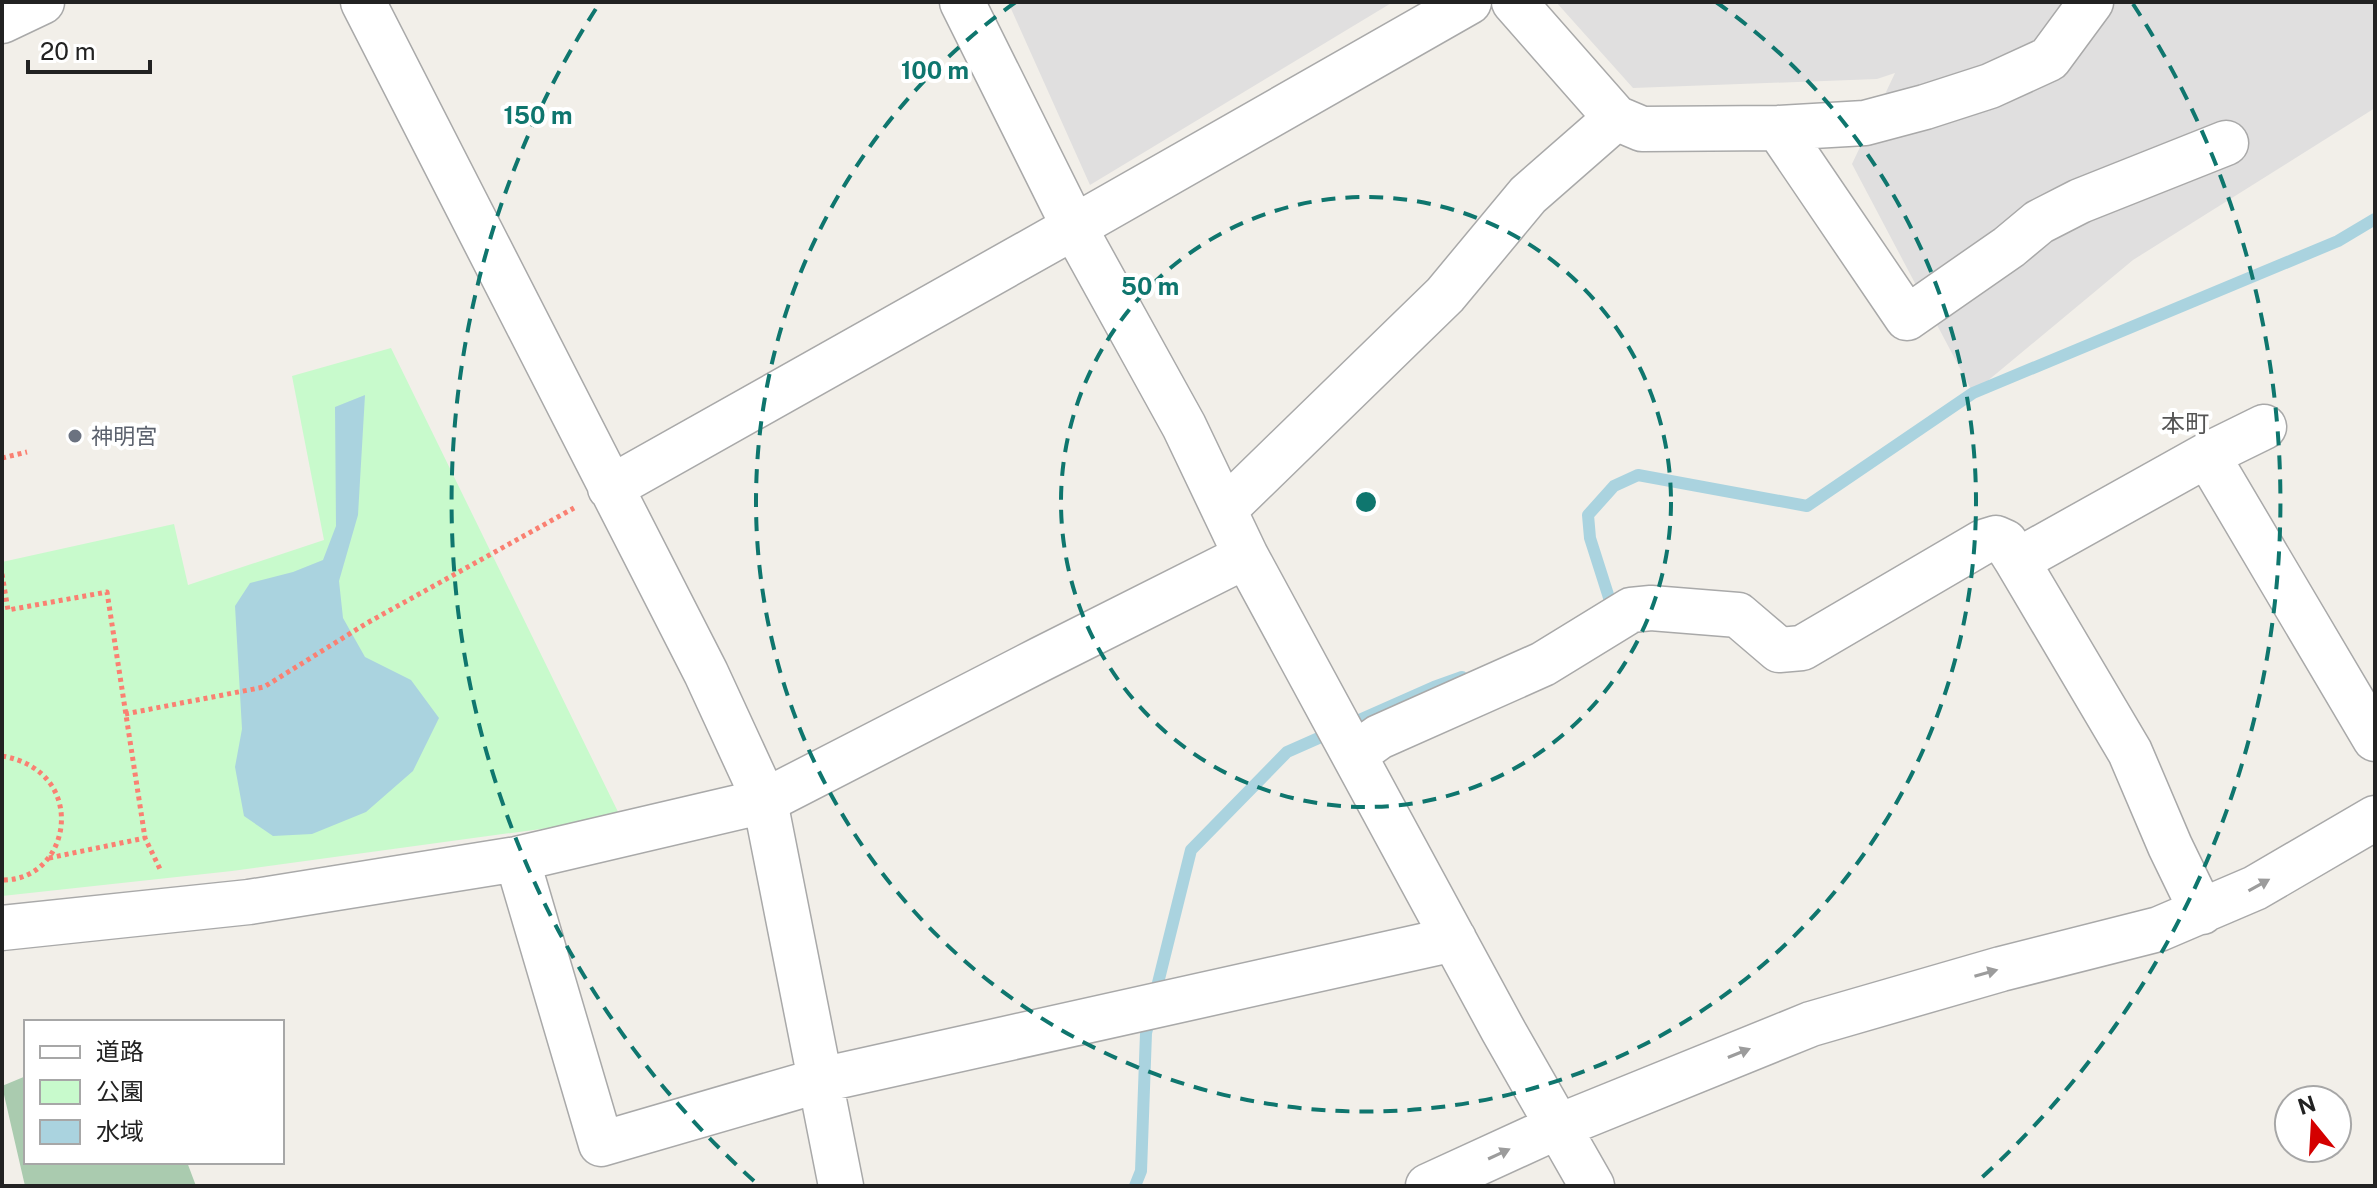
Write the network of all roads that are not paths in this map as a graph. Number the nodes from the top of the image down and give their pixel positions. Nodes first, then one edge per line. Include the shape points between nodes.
1 (42, 2) edge
2 (363, 2) edge
3 (962, 2) edge
4 (1469, 2) edge
5 (1514, 2) edge
6 (2091, 2) edge
7 (2, 21) edge
8 (1616, 118) junction
9 (1778, 128) junction
10 (2226, 143) dead end
11 (1074, 227) junction
12 (2264, 427) dead end
13 (2207, 455) junction
14 (610, 488) junction
15 (1224, 510) junction
16 (1246, 556) junction
17 (2017, 561) junction
18 (2375, 739) edge
19 (1351, 750) junction
20 (765, 801) junction
21 (2375, 818) edge
22 (517, 859) junction
23 (2202, 912) junction
24 (2, 928) edge
25 (1454, 939) junction
26 (821, 1080) junction
27 (1557, 1127) junction
28 (841, 1186) edge
29 (1428, 1186) edge
30 (1592, 1186) edge

1 - 7 street
2 - 14 street
3 - 11 street
4 - 11 street
5 - 8 street
6 - 9 street via 2049,59 1990,86 1865,123
8 - 9 street via 1642,129
8 - 15 street via 1528,195 1445,295
9 - 10 street via 1907,318 2039,222
11 - 14 street
11 - 15 street
12 - 13 street
13 - 17 street
13 - 18 street
14 - 20 street
15 - 16 street
16 - 19 street
16 - 20 street
17 - 19 street via 2005,542 1983,542 1802,648 1779,650 1738,615 1631,610 1543,664
17 - 23 street via 2130,752
19 - 25 street
20 - 22 street
20 - 26 street
23 -> 21 street via 2255,888
22 - 24 street via 249,902
22 - 26 street via 601,1144
27 -> 23 street via 1811,1024 2159,929
25 - 26 street
25 - 27 street
26 - 28 street
29 -> 27 street
27 - 30 street

